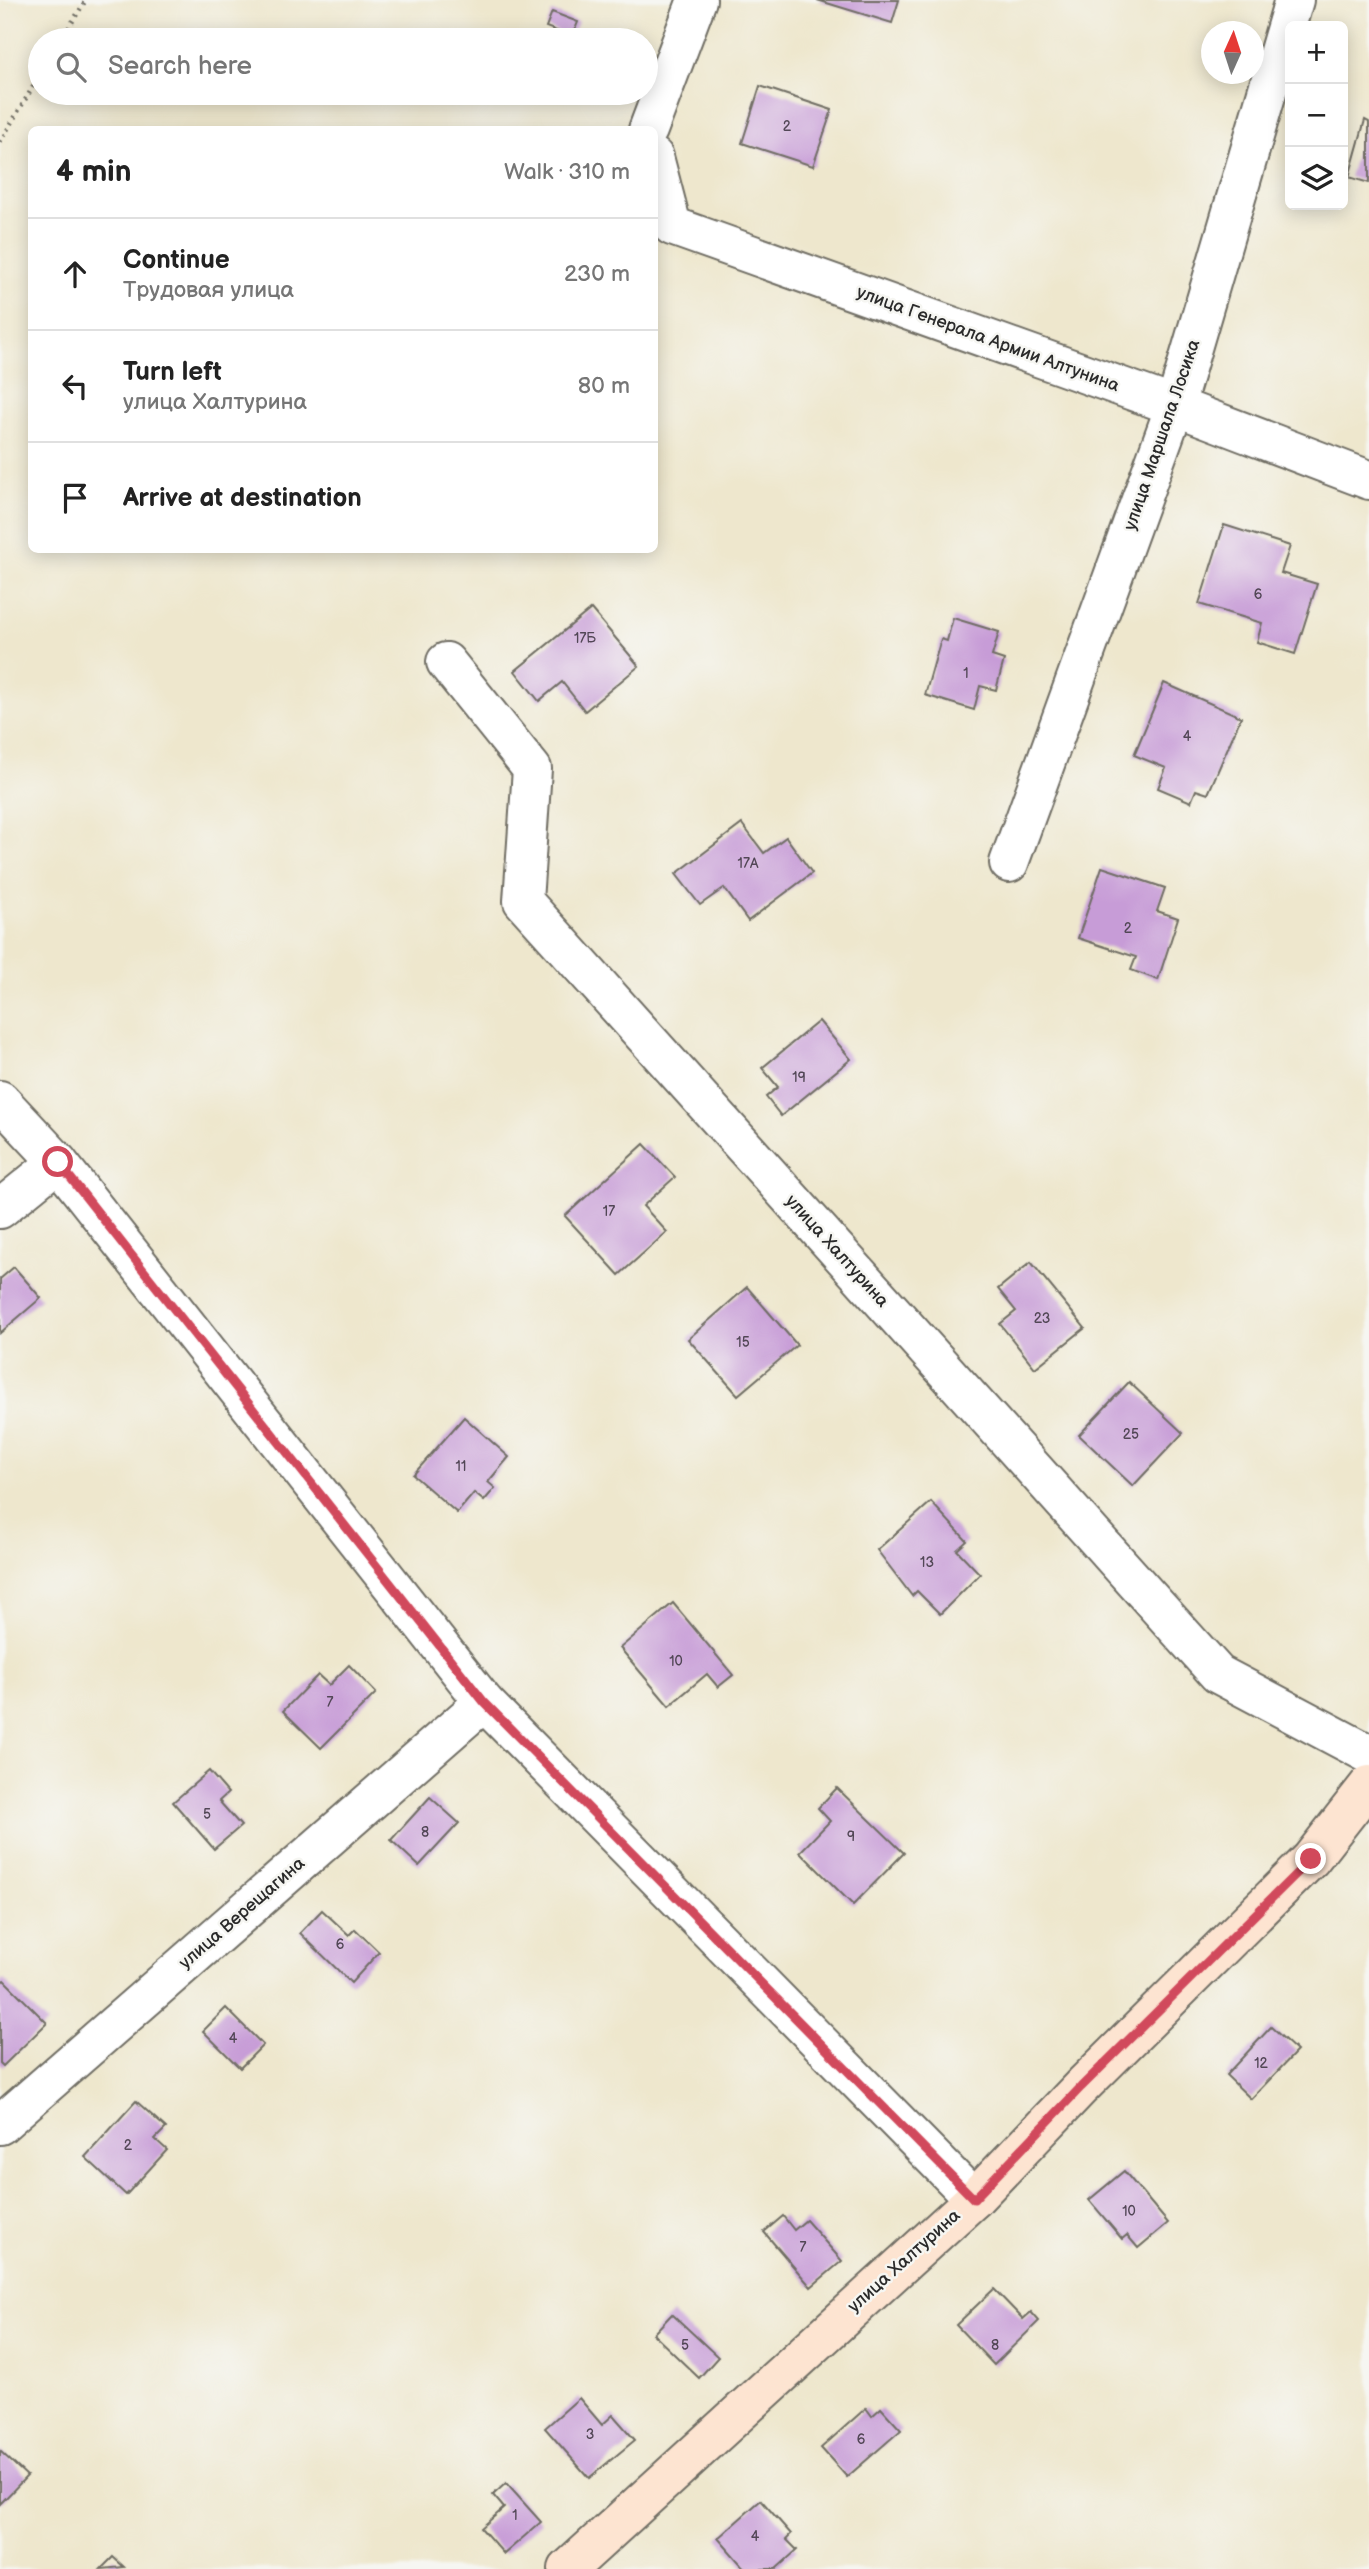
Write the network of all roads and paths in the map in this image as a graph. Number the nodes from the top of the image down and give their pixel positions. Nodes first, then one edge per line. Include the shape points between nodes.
1 (86, 0) edge
2 (697, 0) edge
3 (1294, 0) edge
4 (68, 28) edge
5 (28, 95) edge
6 (658, 103) edge
7 (657, 105) edge
8 (650, 126) edge
9 (0, 142) edge
10 (658, 172) edge
11 (1175, 406) junction
12 (1369, 480) edge
13 (446, 662) dead end
14 (1009, 863) dead end
15 (0, 1100) edge
16 (58, 1162) junction
17 (0, 1209) edge
18 (484, 1702) junction
19 (1369, 1754) edge
20 (1369, 1785) edge
21 (0, 2125) edge
22 (974, 2199) junction
23 (568, 2569) edge

1 - 4 path
2 - 6 street
3 - 11 street, улица Маршала Лосика
5 - 9 path
7 - 8 street
10 - 11 street, улица Генерала Армии Алтунина via 672,226
11 - 12 street, улица Генерала Армии Алтунина
11 - 14 street, улица Маршала Лосика
13 - 19 street, улица Халтурина via 532,769 523,901 1218,1674
15 - 16 street
16 - 17 street
16 - 18 street
18 - 21 street, улица Верещагина
18 - 22 street
20 - 22 main road, улица Халтурина via 1311,1859
22 - 23 main road, улица Халтурина

